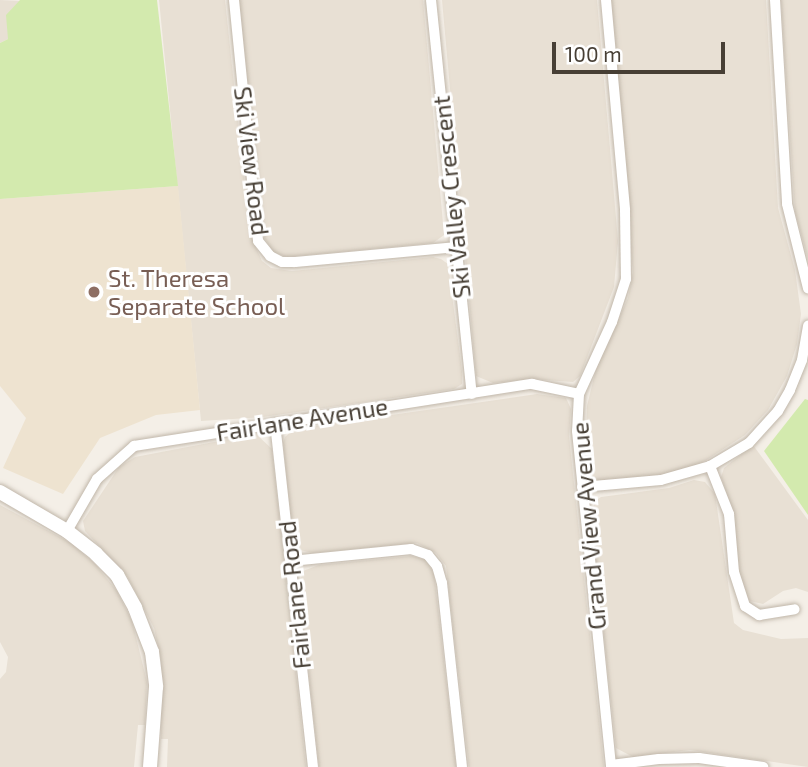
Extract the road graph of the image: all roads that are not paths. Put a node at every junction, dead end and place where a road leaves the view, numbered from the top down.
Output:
1 (234, 0) edge
2 (431, 0) edge
3 (606, 0) edge
4 (775, 0) edge
5 (457, 247) junction
6 (808, 288) edge
7 (808, 326) edge
8 (472, 394) junction
9 (579, 394) junction
10 (275, 423) junction
11 (710, 466) junction
12 (582, 487) junction
13 (0, 492) edge
14 (67, 531) junction
15 (291, 561) junction
16 (795, 609) dead end
17 (611, 766) edge
18 (150, 767) edge
19 (313, 767) edge
20 (463, 767) edge
21 (763, 767) edge

1 - 5 street, Ski View Road
2 - 5 street, Ski Valley Crescent
3 - 9 street, Grand View Avenue
4 - 6 street
5 - 8 street, Ski Valley Crescent
7 - 11 street
8 - 9 street, Fairlane Avenue
8 - 10 street, Fairlane Avenue
9 - 12 street, Grand View Avenue
10 - 14 street, Fairlane Avenue
10 - 15 street, Fairlane Road
11 - 12 street
11 - 16 street
12 - 17 street, Grand View Avenue
13 - 14 street
14 - 18 street
15 - 19 street, Fairlane Road
15 - 20 street
17 - 21 street

